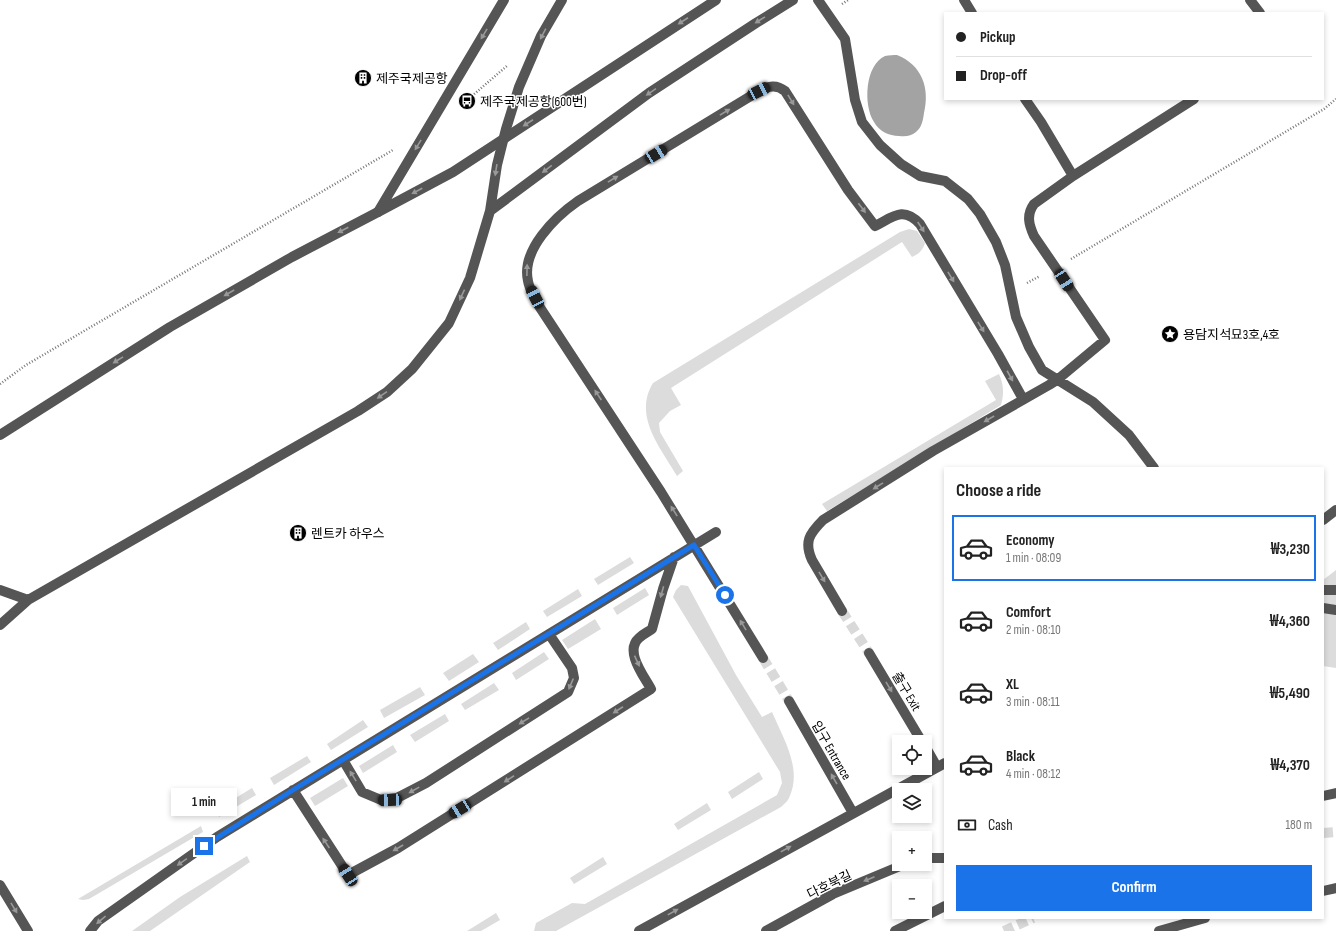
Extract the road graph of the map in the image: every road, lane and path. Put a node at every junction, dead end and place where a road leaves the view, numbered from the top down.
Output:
1 (504, 0) edge
2 (562, 0) edge
3 (716, 0) edge
4 (793, 0) edge
5 (818, 0) edge
6 (964, 0) edge
7 (1250, 0) edge
8 (971, 12) edge
9 (1259, 12) edge
10 (512, 61) dead end
11 (1336, 99) edge
12 (1026, 100) edge
13 (1192, 100) edge
14 (461, 106) dead end
15 (397, 147) dead end
16 (1073, 176) junction
17 (490, 211) junction
18 (378, 212) junction
19 (1056, 268) junction
20 (1010, 292) junction
21 (1057, 380) junction
22 (0, 384) edge
23 (1023, 399) junction
24 (0, 435) edge
25 (1153, 467) edge
26 (1336, 510) edge
27 (1324, 519) edge
28 (716, 532) dead end
29 (694, 545) junction
30 (674, 557) junction
31 (0, 590) edge
32 (1324, 590) edge
33 (1336, 590) edge
34 (28, 600) junction
35 (1324, 608) edge
36 (842, 610) tunnel mouth
37 (1336, 610) edge
38 (0, 625) edge
39 (549, 634) junction
40 (868, 653) tunnel mouth
41 (763, 658) tunnel mouth
42 (789, 701) tunnel mouth
43 (918, 735) edge
44 (932, 754) edge
45 (343, 760) junction
46 (941, 765) edge
47 (293, 790) junction
48 (1336, 793) edge
49 (1324, 796) edge
50 (853, 813) junction
51 (932, 858) edge
52 (944, 858) edge
53 (892, 869) edge
54 (0, 885) edge
55 (1336, 888) edge
56 (1324, 891) edge
57 (944, 906) edge
58 (1201, 919) edge
59 (28, 931) edge
60 (90, 931) edge
61 (638, 931) edge
62 (766, 931) edge
63 (895, 931) edge
64 (1158, 931) edge

1 -> 18 street, bridge
2 -> 17 street
3 -> 18 street, bridge
4 -> 17 street
5 - 20 street
6 - 8 street
7 - 9 street
10 - 14 path
11 - 19 path
12 - 16 street
13 - 16 street
15 - 22 path
16 - 19 street
17 -> 34 street
18 -> 24 street
19 - 20 path
19 - 21 street
20 - 21 street
21 - 23 street
21 - 25 street
29 -> 23 street
23 -> 36 street
26 - 27 street
28 - 29 street
29 - 30 street
41 -> 29 street
30 - 39 street
30 -> 47 street
31 - 34 street
32 - 33 street
34 - 38 street
35 - 37 street
39 - 45 street
39 -> 45 street
40 -> 43 street, 출구 Exit
50 -> 42 street, 입구 Entrance
44 - 46 street
45 - 47 street
46 - 50 street
47 -> 60 street
48 - 49 street
61 -> 50 street
51 - 52 street
53 -> 62 street, 다호북길
54 -> 59 street
55 - 56 street
57 - 63 street
58 - 64 street

